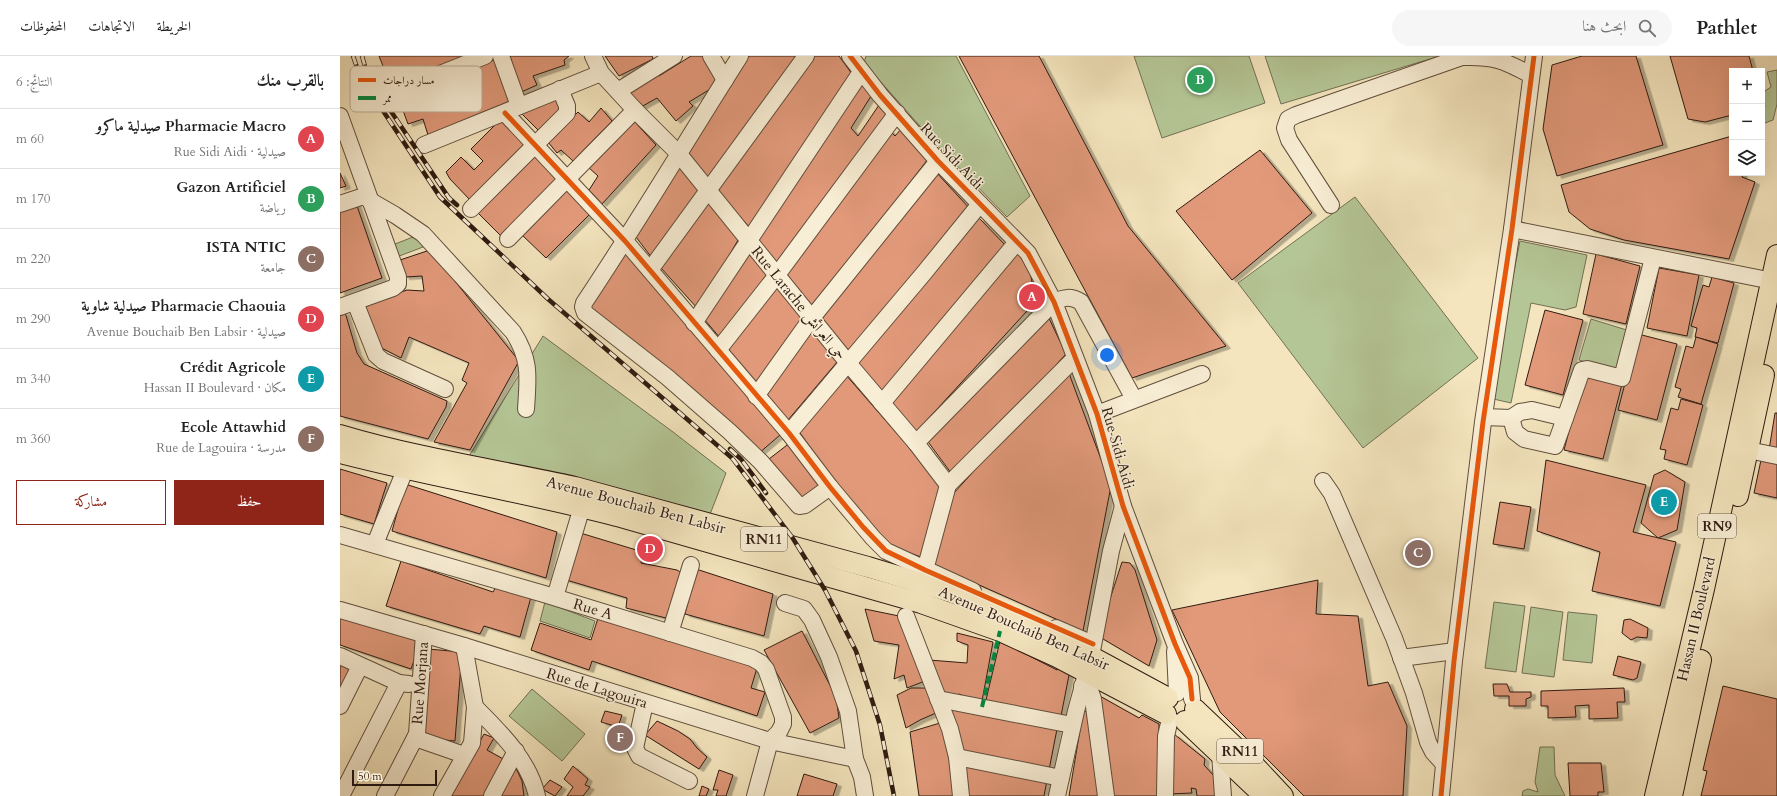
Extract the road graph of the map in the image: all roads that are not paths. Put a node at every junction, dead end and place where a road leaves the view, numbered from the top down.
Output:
1 (485, 56) edge
2 (501, 56) edge
3 (593, 56) edge
4 (711, 56) edge
5 (740, 56) edge
6 (806, 56) edge
7 (1534, 56) edge
8 (664, 59) edge
9 (855, 61) edge
10 (460, 66) edge
11 (601, 72) junction
12 (1532, 75) junction
13 (725, 80) junction
14 (560, 89) junction
15 (618, 91) junction
16 (512, 110) junction
17 (635, 110) junction
18 (897, 113) junction
19 (340, 116) edge
20 (536, 144) junction
21 (424, 145) dead end
22 (345, 148) edge
23 (678, 153) junction
24 (938, 161) junction
25 (568, 178) junction
26 (709, 191) junction
27 (368, 197) junction
28 (340, 204) edge
29 (980, 204) junction
30 (1331, 205) dead end
31 (471, 209) dead end
32 (1512, 229) junction
33 (508, 239) dead end
34 (748, 240) junction
35 (625, 241) junction
36 (1017, 242) junction
37 (1777, 255) edge
38 (1653, 258) junction
39 (650, 270) junction
40 (776, 275) junction
41 (1774, 281) edge
42 (1054, 302) junction
43 (348, 305) edge
44 (1777, 316) edge
45 (812, 319) junction
46 (694, 323) junction
47 (718, 350) junction
48 (1075, 358) junction
49 (848, 363) junction
50 (1202, 374) dead end
51 (445, 389) dead end
52 (756, 396) junction
53 (1134, 399) junction
54 (882, 403) junction
55 (526, 409) dead end
56 (1097, 414) junction
57 (1484, 417) junction
58 (1511, 418) junction
59 (1565, 418) junction
60 (789, 432) junction
61 (340, 435) edge
62 (916, 442) junction
63 (1748, 450) junction
64 (340, 453) edge
65 (1777, 456) edge
66 (405, 470) junction
67 (1323, 481) dead end
68 (948, 485) junction
69 (830, 487) junction
70 (1123, 506) junction
71 (582, 507) junction
72 (340, 535) edge
73 (1721, 538) junction
74 (376, 544) junction
75 (691, 565) dead end
76 (925, 570) junction
77 (555, 597) junction
78 (785, 603) dead end
79 (340, 610) edge
80 (906, 616) dead end
81 (670, 633) junction
82 (424, 634) junction
83 (464, 646) junction
84 (1455, 651) junction
85 (340, 656) edge
86 (1401, 658) junction
87 (1088, 665) junction
88 (360, 666) junction
89 (399, 683) junction
90 (420, 685) junction
91 (938, 699) junction
92 (645, 703) junction
93 (340, 706) edge
94 (475, 707) junction
95 (1179, 708) junction
96 (1072, 725) junction
97 (415, 738) junction
98 (770, 741) junction
99 (516, 751) junction
100 (1220, 754) junction
101 (464, 755) junction
102 (957, 757) junction
103 (855, 759) junction
104 (1444, 764) junction
105 (1061, 778) junction
106 (689, 781) dead end
107 (341, 796) edge
108 (385, 796) edge
109 (442, 796) edge
110 (492, 796) edge
111 (537, 796) edge
112 (755, 796) edge
113 (865, 796) edge
114 (961, 796) edge
115 (1057, 796) edge
116 (1106, 796) edge
117 (1165, 796) edge
118 (1223, 796) edge
119 (1264, 796) edge
120 (1283, 796) edge
121 (1441, 796) edge
122 (1655, 796) edge
123 (1672, 796) edge

1 - 10 street
2 - 16 street
3 - 11 street, Rue Larache حي العرائش
4 - 13 street
5 - 13 street
6 - 26 street
7 - 12 street
8 - 15 street
9 - 18 street, Rue Sidi Aidi
9 - 34 street
11 - 14 street
11 - 15 street, Rue Larache حي العرائش
12 - 30 street
12 - 32 street
13 - 23 street
14 - 16 street
14 - 20 street
15 - 17 street, Rue Larache حي العرائش
16 - 20 street
16 - 21 street
17 - 23 street, Rue Larache حي العرائش
17 - 25 street
18 - 24 street, Rue Sidi Aidi
18 - 40 street
19 - 22 street
20 - 25 street
20 - 31 street
22 - 27 street
23 - 26 street, Rue Larache حي العرائش
23 - 35 street
24 - 29 street, Rue Sidi Aidi
24 - 45 street
25 - 33 street
25 - 35 street
26 - 34 street, Rue Larache حي العرائش
26 - 39 street
27 - 28 street
27 - 43 street
27 - 55 street
29 - 36 street, Rue Sidi Aidi
29 - 49 street
32 - 38 street
32 - 57 street
34 - 40 street, Rue Larache حي العرائش
34 - 46 street
35 - 39 street
35 - 69 street
36 - 42 street, Rue Sidi Aidi
36 - 54 street
37 - 41 main road, Hassan II Boulevard / RN9
38 - 41 street
38 - 59 street
39 - 46 street
40 - 45 street, Rue Larache حي العرائش
40 - 47 street
41 - 73 main road, Hassan II Boulevard / RN9
42 - 48 street, Rue Sidi Aidi
42 - 53 street
42 - 62 street
43 - 51 street
44 - 63 main road, Hassan II Boulevard / RN9
45 - 49 street, Rue Larache حي العرائش
45 - 52 street
46 - 47 street
47 - 52 street
48 - 56 street, Rue Sidi Aidi
48 - 68 street
49 - 54 street, Rue Larache حي العرائش
49 - 60 street
50 - 53 street
52 - 60 street
53 - 56 street
54 - 62 street, Rue Larache حي العرائش
56 - 70 street, Rue Sidi Aidi
57 - 58 street
57 - 84 street
58 - 59 street
58 - 59 street
60 - 69 street
61 - 87 main road, Avenue Bouchaib Ben Labsir / RN11
62 - 68 street, Rue Larache حي العرائش
63 - 65 street
63 - 73 main road, Hassan II Boulevard / RN9
64 - 66 main road, Avenue Bouchaib Ben Labsir / RN11
66 - 71 main road, Avenue Bouchaib Ben Labsir / RN11
66 - 74 street
67 - 86 street
68 - 76 street
69 - 76 street
70 - 87 street
70 - 95 street, Rue Sidi Aidi
71 - 77 street
71 - 87 main road, Avenue Bouchaib Ben Labsir / RN11
72 - 74 street, Rue A
73 - 122 main road, Hassan II Boulevard / RN9
73 - 123 main road, Hassan II Boulevard / RN9
74 - 77 street, Rue A
75 - 81 street
76 - 87 street
77 - 81 street, Rue A
78 - 103 street
79 - 82 street, Rue de Lagouira
80 - 91 street
81 - 98 street, Rue A
82 - 83 street, Rue de Lagouira
82 - 90 street, Rue Morjana
83 - 92 street, Rue de Lagouira
83 - 94 street
84 - 86 street
84 - 104 street
85 - 88 street
86 - 104 street
87 - 95 main road, Avenue Bouchaib Ben Labsir / RN11
87 - 96 street
87 - 116 street
88 - 89 street
88 - 93 street
89 - 90 street
89 - 107 street
90 - 97 street, Rue Morjana
91 - 96 street
91 - 102 street
92 - 98 street, Rue de Lagouira
92 - 106 street
94 - 99 street
94 - 101 street
95 - 100 main road, Avenue Bouchaib Ben Labsir / RN11
95 - 117 street, Rue Sidi Aidi
95 - 120 main road, Avenue Bouchaib Ben Labsir / RN11
96 - 105 street
97 - 101 street
97 - 108 street, Rue Morjana
98 - 103 street, Rue de Lagouira
98 - 112 street
99 - 110 street
99 - 111 street
100 - 118 street
100 - 119 main road, Avenue Bouchaib Ben Labsir / RN11
101 - 109 street
102 - 105 street
102 - 114 street
103 - 113 street
104 - 121 street
105 - 115 street

